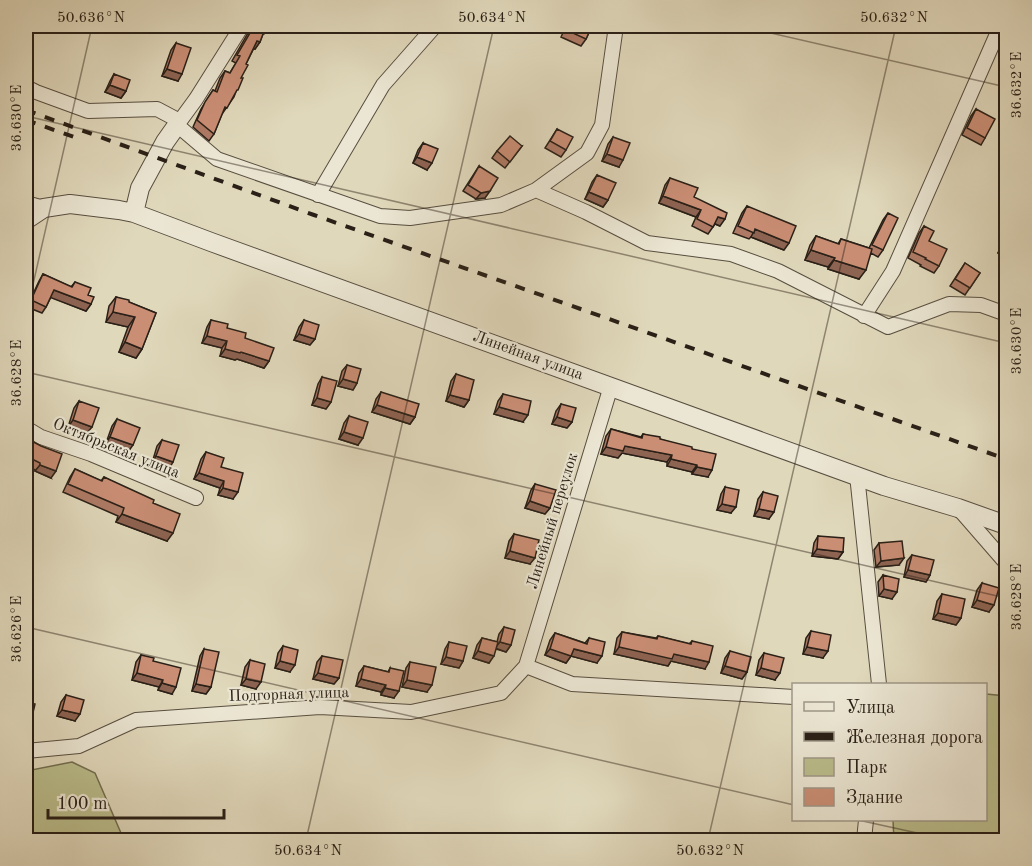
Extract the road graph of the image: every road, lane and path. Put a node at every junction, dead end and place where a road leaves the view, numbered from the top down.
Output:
1 (242, 26) edge
2 (435, 26) edge
3 (616, 26) edge
4 (993, 26) edge
5 (26, 87) edge
6 (177, 125) junction
7 (536, 190) junction
8 (318, 195) junction
9 (26, 204) edge
10 (44, 208) junction
11 (134, 213) junction
12 (26, 220) edge
13 (1006, 314) edge
14 (864, 316) junction
15 (611, 386) junction
16 (26, 428) edge
17 (857, 475) junction
18 (196, 498) dead end
19 (958, 508) junction
20 (1006, 525) edge
21 (1006, 563) edge
22 (526, 666) junction
23 (879, 683) edge
24 (792, 697) edge
25 (26, 751) edge
26 (866, 821) edge
27 (864, 840) edge

1 - 6 street
2 - 8 street
3 - 7 street
4 - 14 street
5 - 6 street
6 - 8 street
6 - 11 street
7 - 8 street
7 - 14 street
9 - 10 street, Линейная улица
10 - 11 street, Линейная улица
10 - 12 street
11 - 15 street, Линейная улица
13 - 14 street
15 - 17 street, Линейная улица
15 - 22 street, Линейный переулок
16 - 18 street, Октябрьская улица
17 - 19 street, Линейная улица
17 - 23 street
19 - 20 street, Линейная улица
19 - 21 street
22 - 24 street
22 - 25 street, Подгорная улица
26 - 27 street

